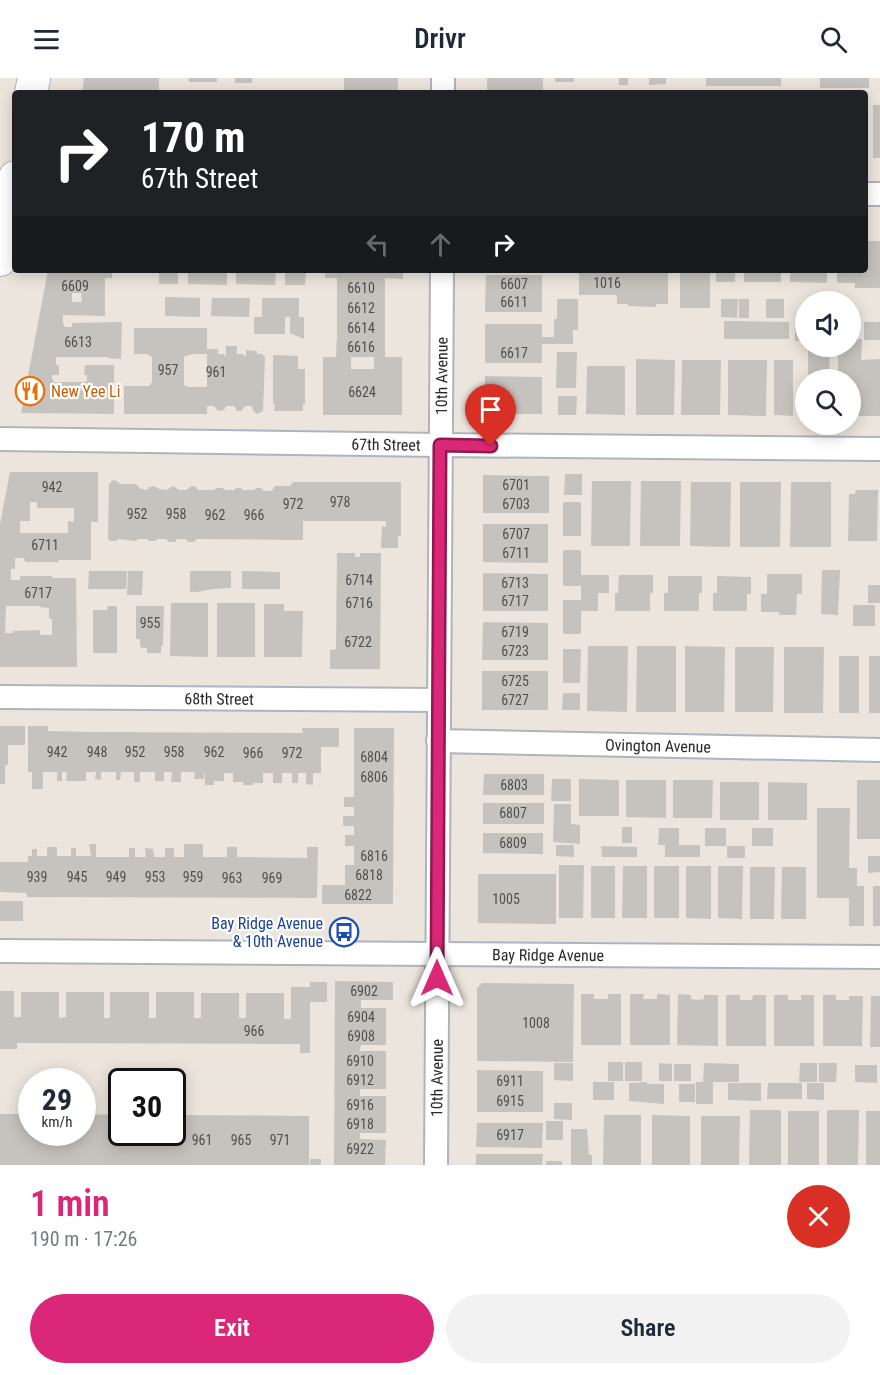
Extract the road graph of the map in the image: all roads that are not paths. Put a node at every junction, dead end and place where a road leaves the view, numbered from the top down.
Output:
1 (11, 187) edge
2 (0, 260) edge
3 (442, 273) edge
4 (0, 439) edge
5 (440, 445) junction
6 (880, 448) edge
7 (0, 697) edge
8 (439, 700) junction
9 (438, 741) junction
10 (880, 750) edge
11 (0, 951) edge
12 (437, 954) junction
13 (880, 957) edge
14 (436, 1165) edge

1 - 2 main road
3 - 5 street, 10th Avenue
4 - 5 street, 67th Street
5 - 6 street, 67th Street
5 - 8 street, 10th Avenue
7 - 8 street, 68th Street
8 - 9 street, 10th Avenue
9 - 10 street, Ovington Avenue
9 - 12 street, 10th Avenue
11 - 12 street, Bay Ridge Avenue
12 - 13 street, Bay Ridge Avenue
12 - 14 street, 10th Avenue

